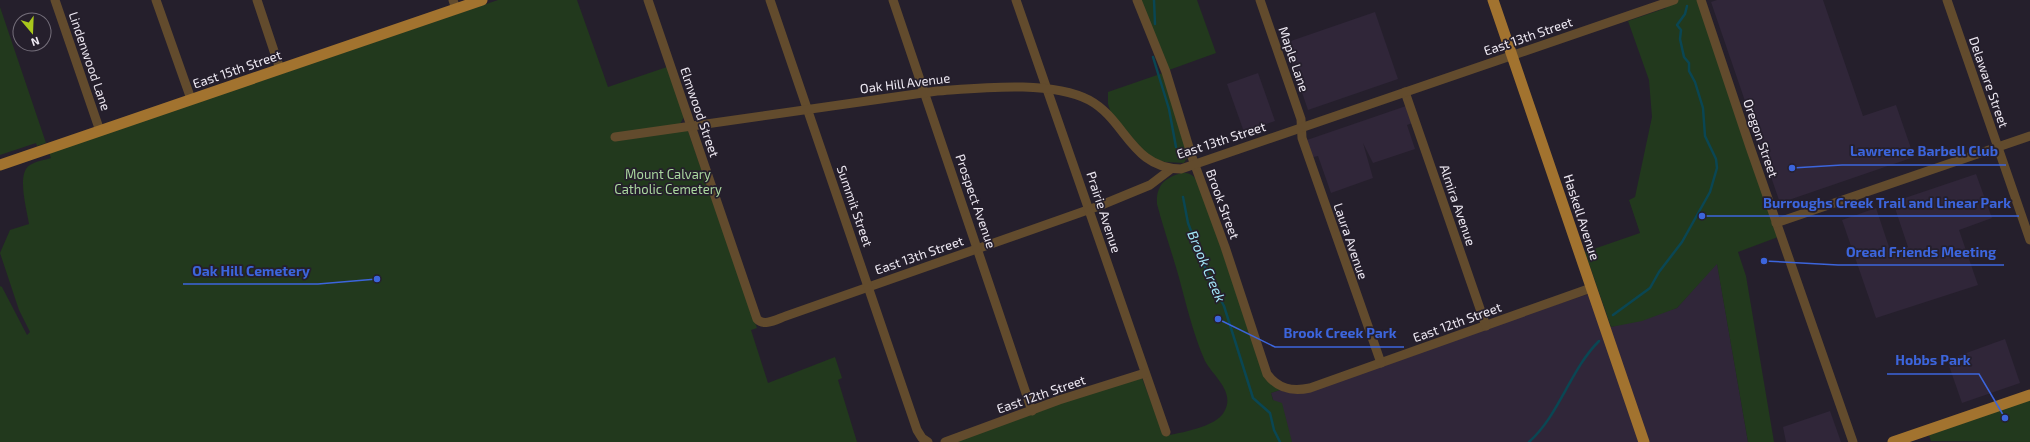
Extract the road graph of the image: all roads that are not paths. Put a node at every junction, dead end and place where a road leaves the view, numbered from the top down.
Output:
1 (55, 0) edge
2 (156, 0) edge
3 (257, 0) edge
4 (482, 0) edge
5 (648, 0) edge
6 (770, 0) edge
7 (893, 0) edge
8 (1016, 0) edge
9 (1137, 0) edge
10 (1260, 0) edge
11 (1493, 0) edge
12 (1674, 0) edge
13 (1701, 0) edge
14 (1947, 0) edge
15 (454, 4) edge
16 (1512, 56) junction
17 (280, 69) junction
18 (1047, 89) junction
19 (1405, 92) junction
20 (924, 93) junction
21 (191, 100) junction
22 (808, 109) junction
23 (691, 127) junction
24 (1301, 127) junction
25 (100, 130) junction
26 (2030, 136) edge
27 (615, 137) dead end
28 (1998, 147) junction
29 (1194, 164) junction
30 (0, 165) edge
31 (1171, 168) junction
32 (1089, 209) junction
33 (1776, 223) junction
34 (2030, 240) edge
35 (979, 248) junction
36 (868, 287) junction
37 (1591, 288) junction
38 (760, 322) joint
39 (1486, 326) junction
40 (1381, 363) junction
41 (1145, 373) junction
42 (1284, 388) joint
43 (2030, 395) edge
44 (1032, 411) junction
45 (1166, 432) dead end
46 (927, 442) edge
47 (946, 442) edge
48 (1644, 442) edge
49 (1853, 442) edge
50 (1894, 442) edge

1 - 25 street, Lindenwood Lane
2 - 21 street
3 - 17 street
4 - 15 main road, East 15th Street
5 - 23 street, Elmwood Street
6 - 22 street, Summit Street
7 - 20 street, Prospect Avenue
8 - 18 street, Prairie Avenue
9 - 29 street, Brook Street
10 - 24 street, Maple Lane
11 - 16 main road, Haskell Avenue
12 - 16 street, East 13th Street
13 - 33 street, Oregon Street
14 - 28 street, Delaware Street
15 - 17 main road, East 15th Street
16 - 19 street, East 13th Street
16 - 37 main road, Haskell Avenue
17 - 21 main road, East 15th Street
18 - 20 street, Oak Hill Avenue
18 - 31 street, Oak Hill Avenue
18 - 32 street, Prairie Avenue
19 - 24 street, East 13th Street
19 - 39 street, Almira Avenue
20 - 22 street, Oak Hill Avenue
20 - 35 street, Prospect Avenue
21 - 25 main road, East 15th Street
22 - 23 street, Oak Hill Avenue
22 - 36 street, Summit Street
23 - 27 street, Oak Hill Avenue
23 - 38 street, Elmwood Street
24 - 29 street, East 13th Street
24 - 40 street, Laura Avenue
25 - 30 main road, East 15th Street
26 - 28 street
28 - 33 street
28 - 34 street, Delaware Street
29 - 31 street, East 13th Street
29 - 42 street, Brook Street
31 - 32 street, East 13th Street
32 - 35 street, East 13th Street
32 - 41 street, Prairie Avenue
33 - 49 street, Oregon Street
35 - 36 street, East 13th Street
35 - 44 street, Prospect Avenue
36 - 38 street, East 13th Street
36 - 46 street, Summit Street
37 - 39 street, East 12th Street
37 - 48 main road, Haskell Avenue
39 - 40 street, East 12th Street
40 - 42 street, East 12th Street
41 - 44 street, East 12th Street
41 - 45 street, Prairie Avenue
43 - 50 main road
44 - 47 street, East 12th Street

